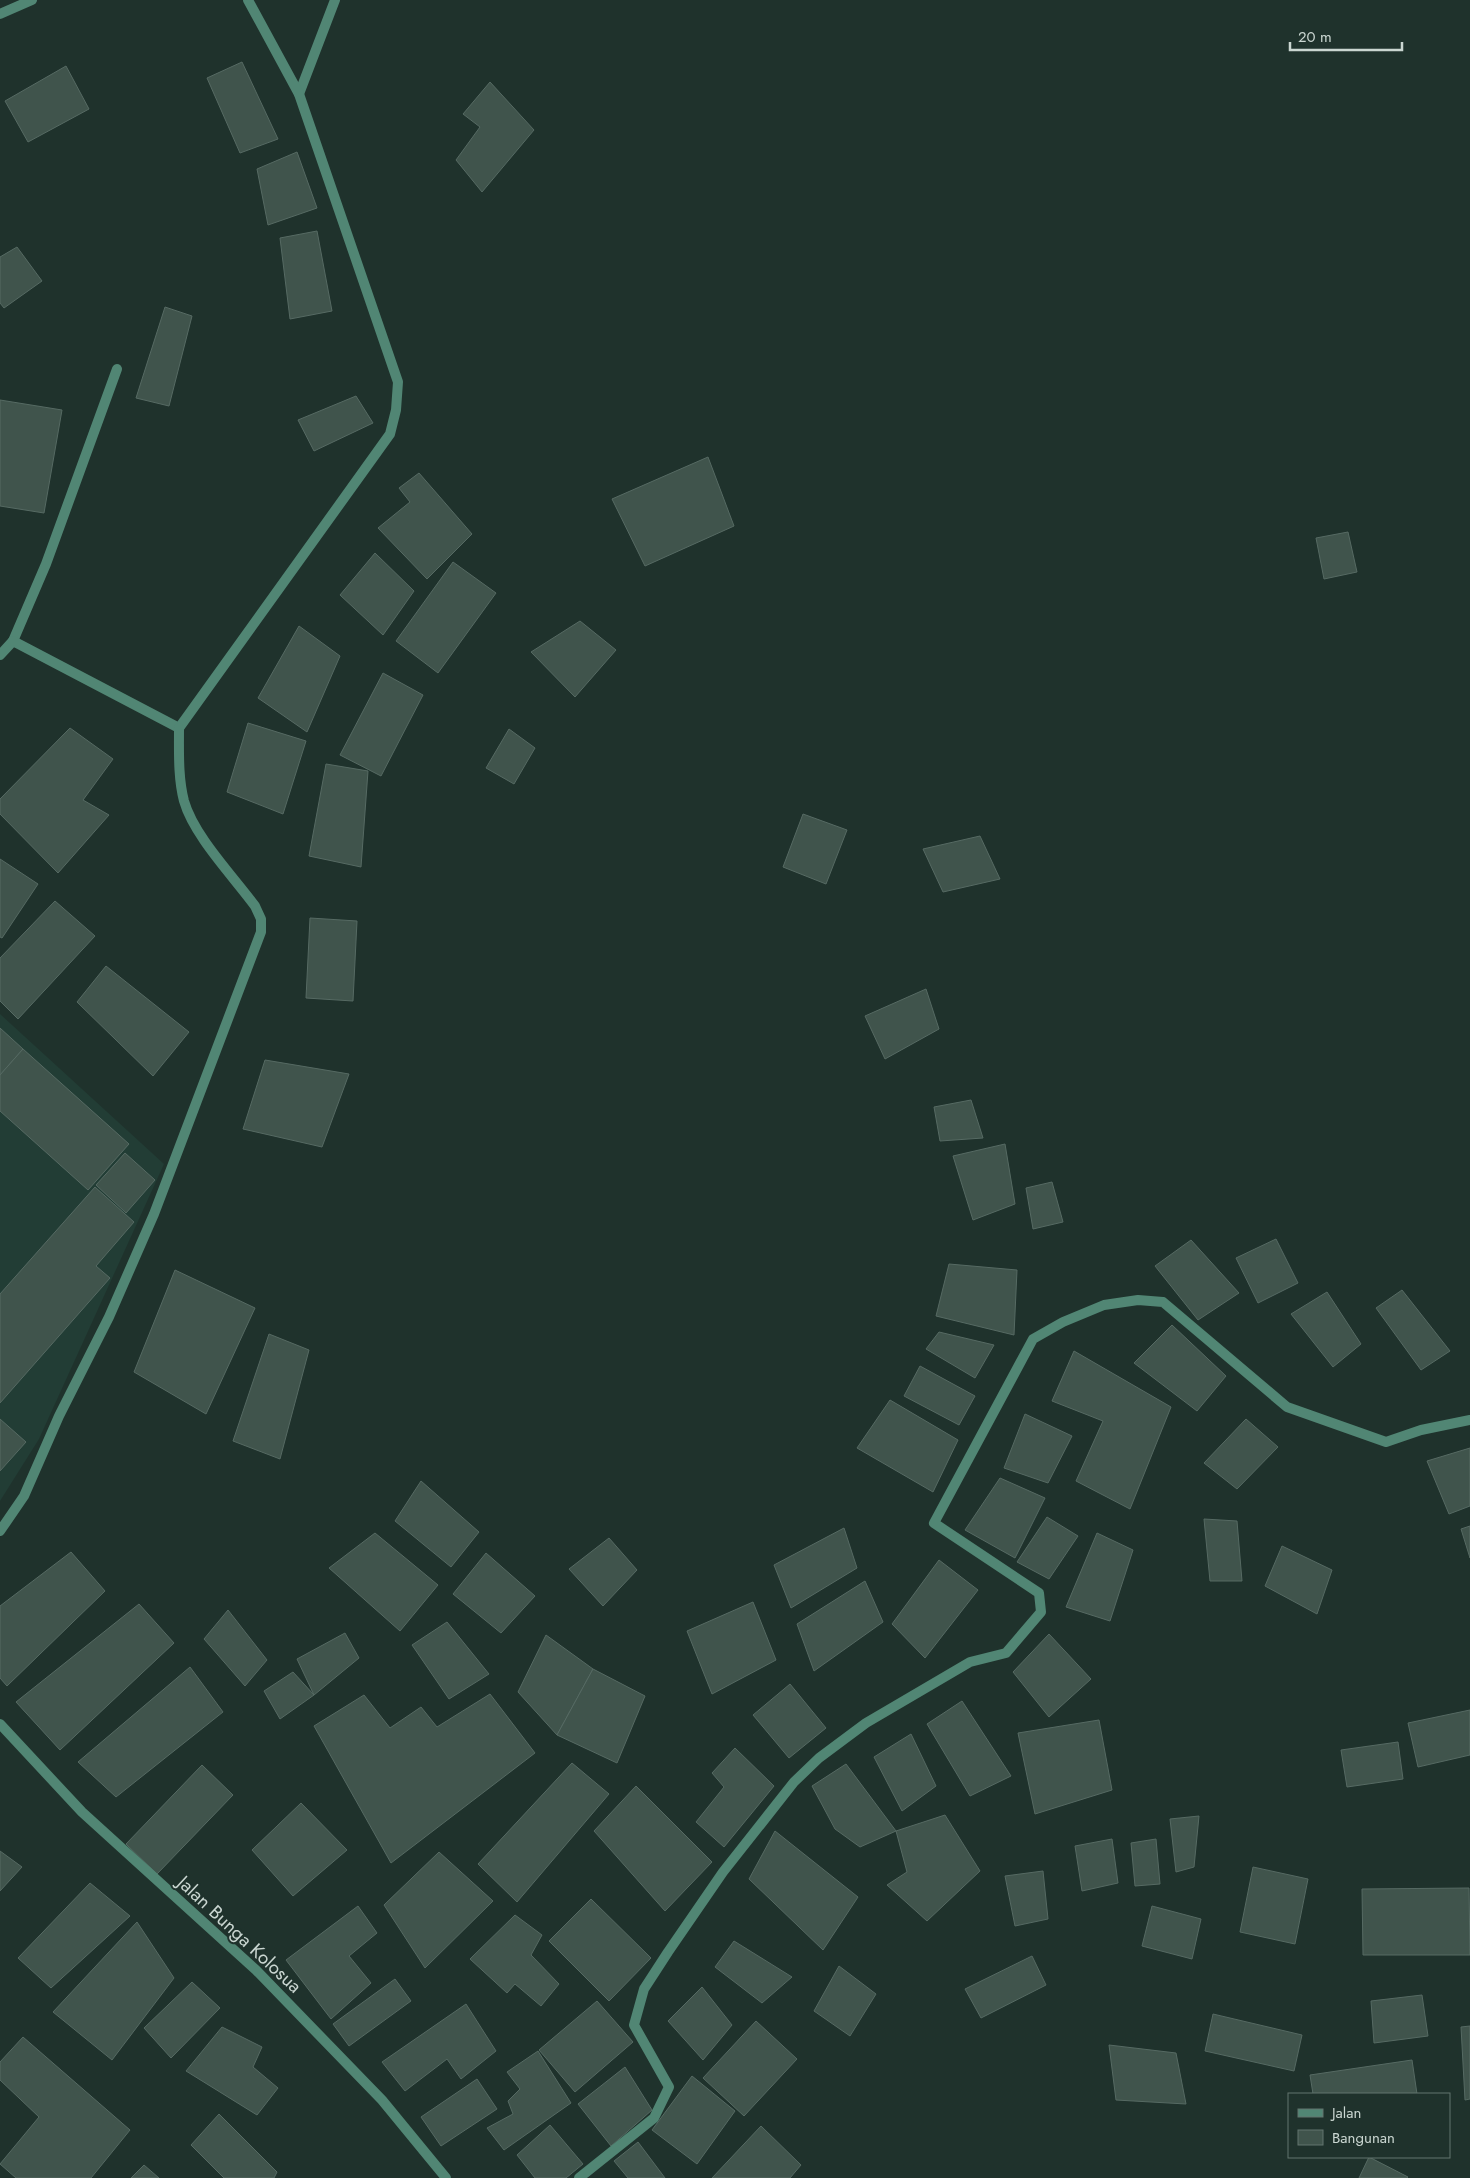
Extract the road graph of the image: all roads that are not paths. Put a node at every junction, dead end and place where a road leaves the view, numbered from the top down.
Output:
1 (32, 0) edge
2 (248, 0) edge
3 (335, 0) edge
4 (0, 14) edge
5 (299, 94) junction
6 (117, 370) dead end
7 (13, 641) junction
8 (0, 655) edge
9 (179, 728) junction
10 (1470, 1420) edge
11 (0, 1531) edge
12 (0, 1724) edge
13 (446, 2178) edge
14 (578, 2178) edge

1 - 4 street
2 - 5 street
3 - 5 street
5 - 9 street
6 - 7 street
7 - 8 street
7 - 9 street
9 - 11 street
10 - 14 street
12 - 13 street, Jalan Bunga Kolosua

